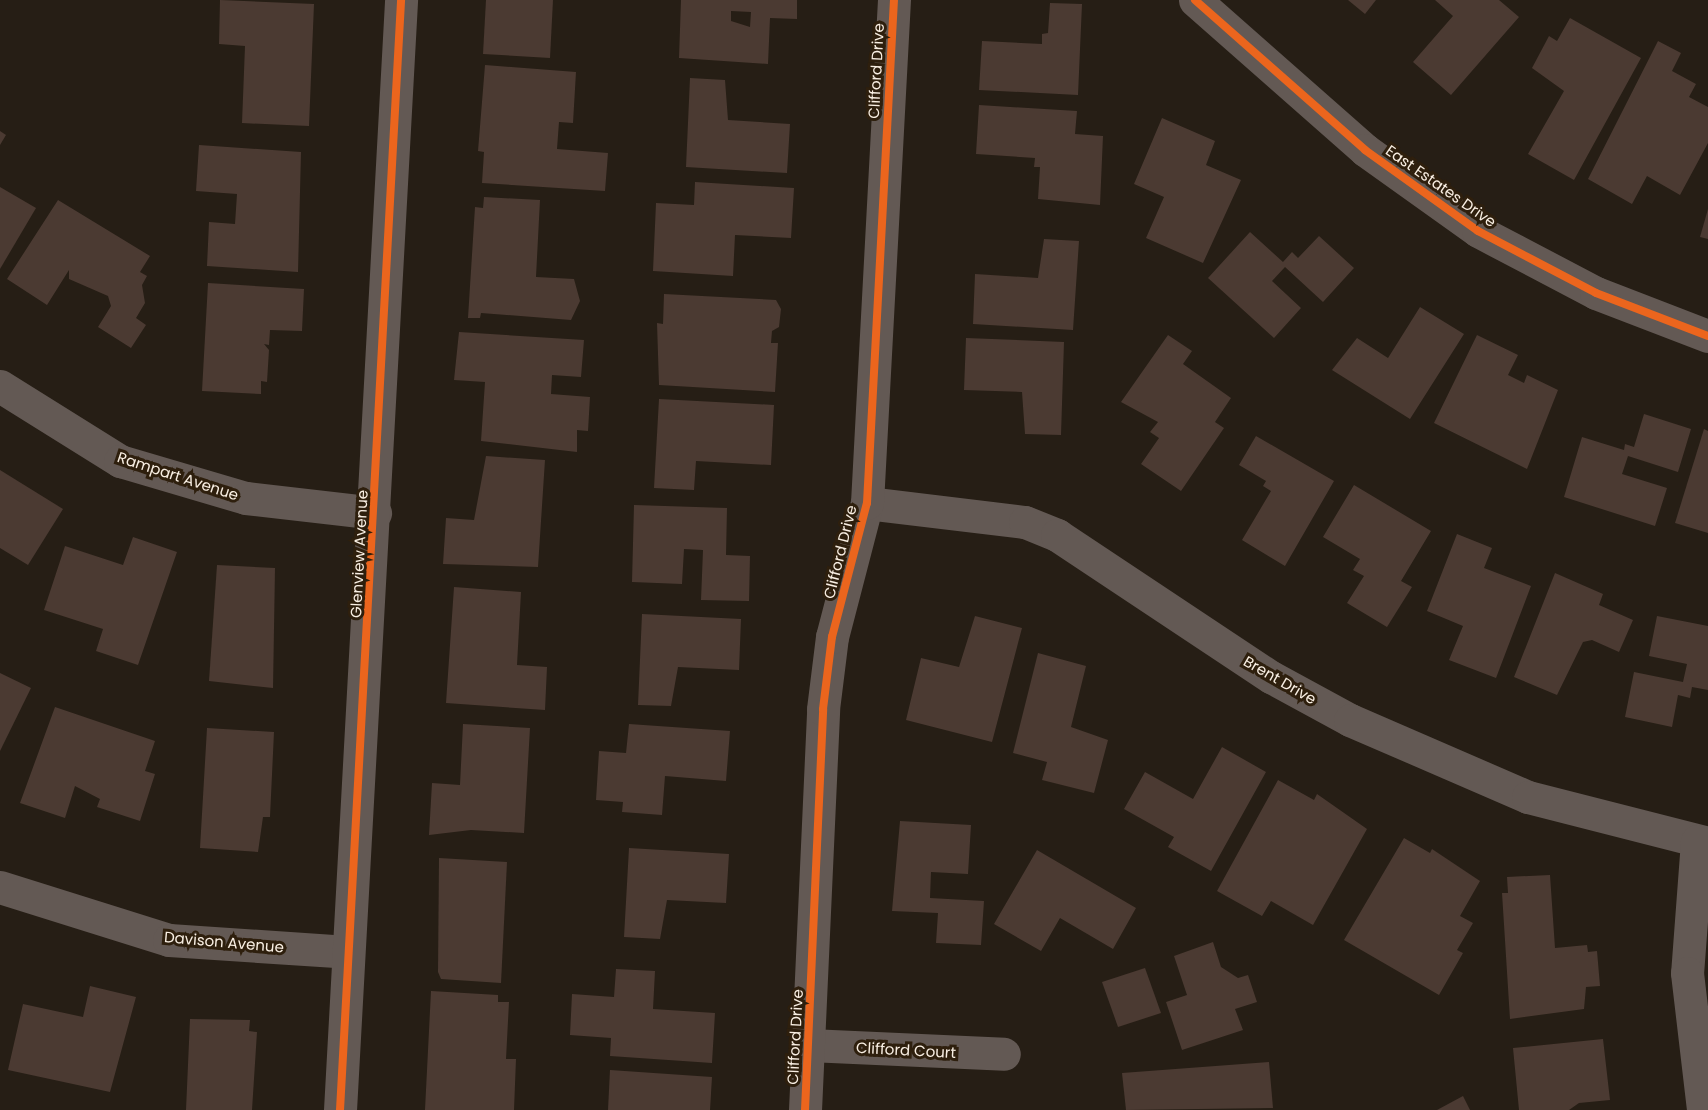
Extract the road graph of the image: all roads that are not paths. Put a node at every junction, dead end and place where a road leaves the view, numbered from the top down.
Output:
1 (401, 0) edge
2 (894, 0) edge
3 (1195, 0) edge
4 (1708, 336) edge
5 (0, 386) edge
6 (867, 503) junction
7 (375, 513) junction
8 (1702, 842) edge
9 (0, 886) edge
10 (348, 952) junction
11 (809, 1045) junction
12 (1004, 1054) dead end
13 (340, 1110) edge
14 (805, 1110) edge
15 (1703, 1110) edge

1 - 7 street, Glenview Avenue
2 - 6 street, Clifford Drive
3 - 4 street, East Estates Drive
5 - 7 street, Rampart Avenue
6 - 8 street, Brent Drive
6 - 11 street, Clifford Drive
7 - 10 street, Glenview Avenue
8 - 15 street
9 - 10 street, Davison Avenue
10 - 13 street, Glenview Avenue
11 - 12 street, Clifford Court
11 - 14 street, Clifford Drive

